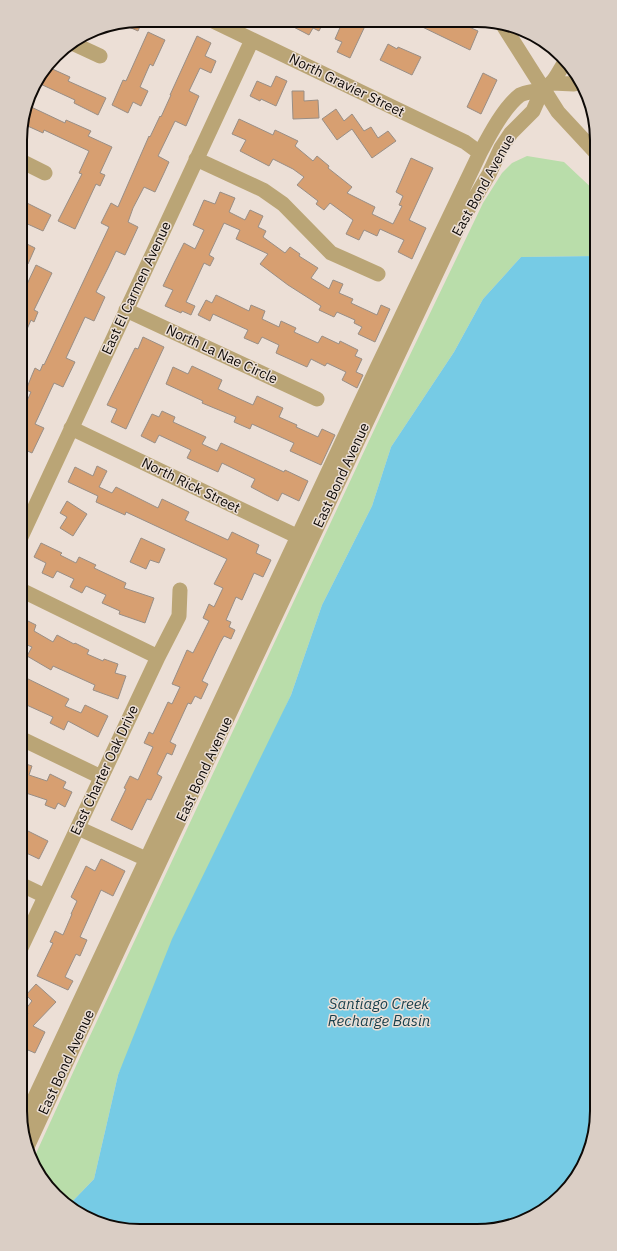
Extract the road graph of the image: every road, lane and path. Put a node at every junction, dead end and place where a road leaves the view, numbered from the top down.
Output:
1 (226, 27) edge
2 (508, 31) edge
3 (252, 40) junction
4 (78, 46) edge
5 (100, 56) dead end
6 (562, 66) edge
7 (574, 84) edge
8 (547, 86) junction
9 (590, 146) edge
10 (480, 153) junction
11 (196, 159) junction
12 (27, 164) edge
13 (45, 173) dead end
14 (378, 274) dead end
15 (126, 310) junction
16 (317, 399) dead end
17 (72, 428) junction
18 (27, 524) edge
19 (304, 540) junction
20 (180, 590) dead end
21 (27, 593) edge
22 (158, 657) junction
23 (27, 741) edge
24 (102, 777) junction
25 (78, 828) junction
26 (153, 862) junction
27 (27, 887) edge
28 (45, 896) junction
29 (27, 935) edge
30 (27, 1115) edge
31 (31, 1139) edge

1 - 3 street, North Gravier Street
2 - 8 street
3 - 10 street, North Gravier Street
3 - 11 street, East El Carmen Avenue
4 - 5 street
6 - 8 street
7 - 8 street
8 - 9 street
8 - 10 street, East Bond Avenue
8 - 19 street, East Bond Avenue
10 - 19 street, East Bond Avenue
11 - 14 street
11 - 15 street, East El Carmen Avenue
12 - 13 street
15 - 16 street, North La Nae Circle
15 - 17 street, East El Carmen Avenue
17 - 18 street, East El Carmen Avenue
17 - 19 street, North Rick Street
19 - 26 street, East Bond Avenue
20 - 22 street, East Charter Oak Drive
21 - 22 street
22 - 24 street, East Charter Oak Drive
23 - 24 street
24 - 25 street, East Charter Oak Drive
25 - 26 street
25 - 28 street, East Charter Oak Drive
26 - 30 street, East Bond Avenue
26 - 31 street, East Bond Avenue
27 - 28 street
28 - 29 street, East Charter Oak Drive

